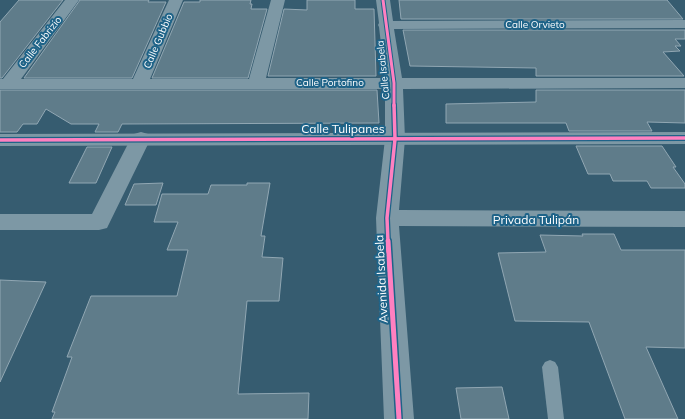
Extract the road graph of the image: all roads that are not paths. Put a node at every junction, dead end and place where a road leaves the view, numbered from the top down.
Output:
1 (72, 0) edge
2 (176, 0) edge
3 (278, 0) edge
4 (383, 0) edge
5 (685, 24) edge
6 (386, 25) junction
7 (257, 82) junction
8 (140, 83) junction
9 (394, 83) junction
10 (685, 83) edge
11 (4, 84) edge
12 (141, 138) junction
13 (395, 138) junction
14 (685, 138) edge
15 (0, 140) edge
16 (387, 218) junction
17 (685, 219) edge
18 (0, 222) edge
19 (550, 368) dead end
20 (399, 419) edge
21 (556, 419) edge

1 - 11 street, Calle Fabrizio
2 - 8 street, Calle Gubbio
3 - 7 street
4 - 6 street, Calle Isabela
5 - 6 street, Calle Orvieto
6 - 9 street, Calle Isabela
7 - 8 street, Calle Portofino
7 - 9 street, Calle Portofino
8 - 11 street, Calle Portofino
9 - 10 street, Calle Portofino
9 - 13 street, Calle Isabela
12 - 13 street, Calle Tulipanes
12 - 15 street, Calle Tulipanes
12 - 18 street
13 - 14 street, Calle Tulipanes
13 - 16 street, Avenida Isabela
16 - 17 street, Privada Tulipán
16 - 20 street, Avenida Isabela
19 - 21 lane

